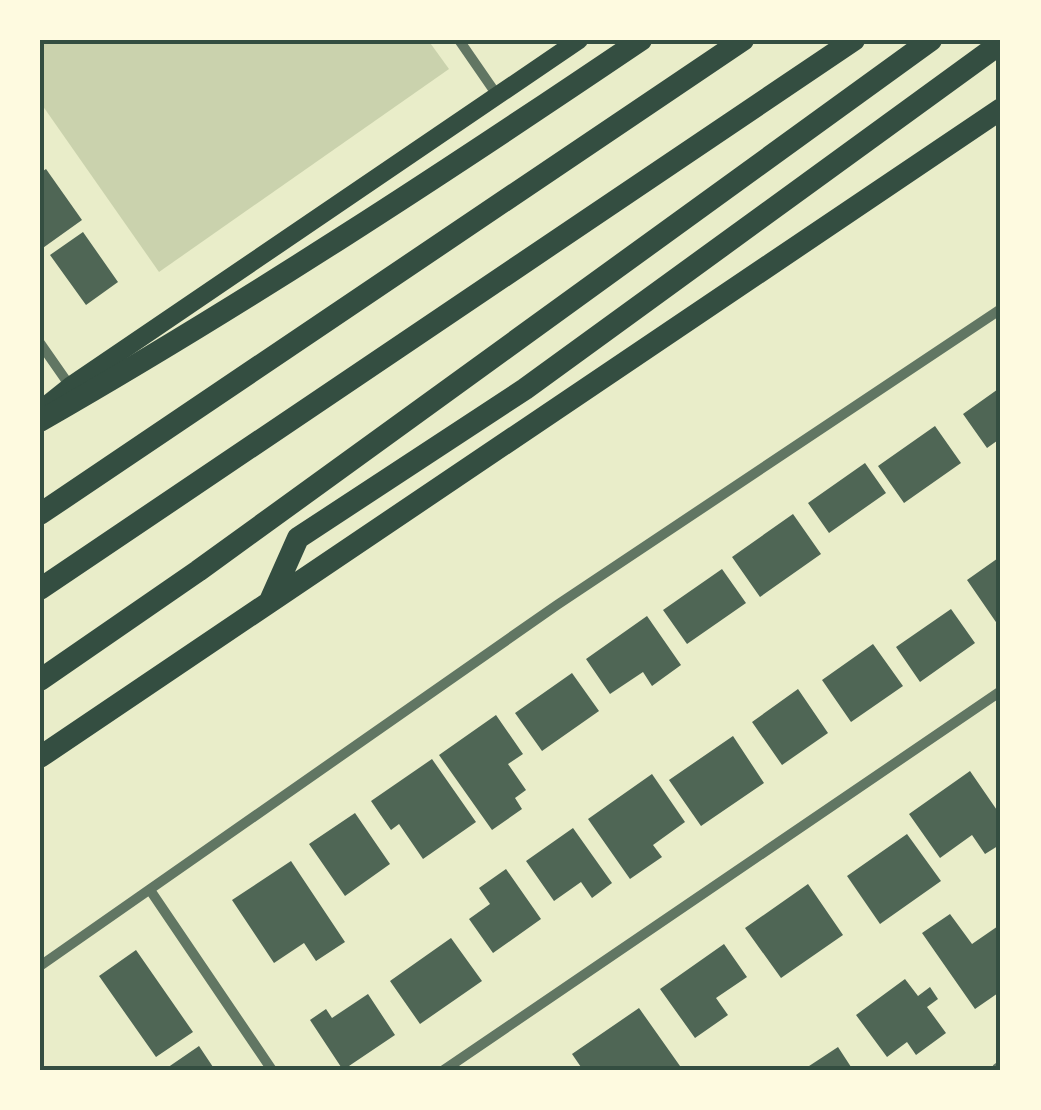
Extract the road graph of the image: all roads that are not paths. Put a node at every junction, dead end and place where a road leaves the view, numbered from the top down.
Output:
1 (459, 40) edge
2 (579, 40) edge
3 (641, 40) edge
4 (744, 40) edge
5 (854, 40) edge
6 (932, 40) edge
7 (1001, 43) edge
8 (497, 95) junction
9 (1001, 109) edge
10 (1001, 309) edge
11 (40, 343) edge
12 (70, 386) junction
13 (40, 410) edge
14 (40, 422) edge
15 (40, 514) edge
16 (40, 589) edge
17 (270, 601) junction
18 (40, 680) edge
19 (1001, 691) edge
20 (40, 757) edge
21 (150, 890) junction
22 (40, 966) edge
23 (272, 1070) edge
24 (444, 1070) edge

1 - 8 street
2 - 8 main road
3 - 14 highway
4 - 15 highway
5 - 16 highway
6 - 18 highway
7 - 17 highway
8 - 12 main road
9 - 17 highway
10 - 21 street
11 - 12 street
12 - 13 main road
17 - 20 highway
19 - 24 street
21 - 22 street
21 - 23 street

